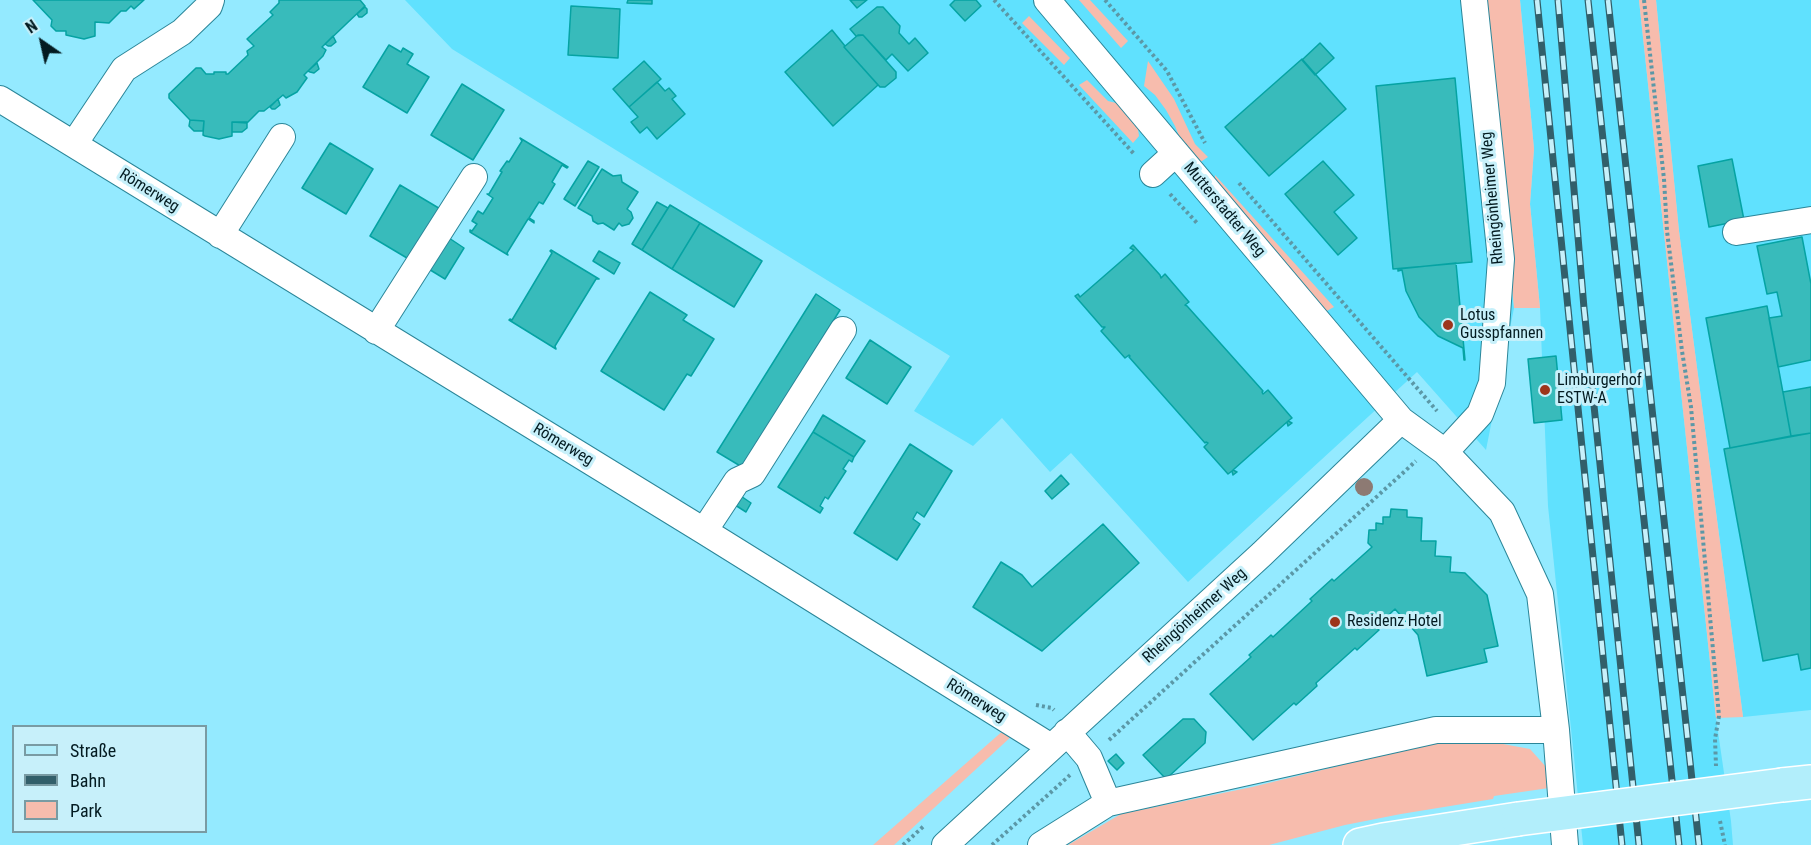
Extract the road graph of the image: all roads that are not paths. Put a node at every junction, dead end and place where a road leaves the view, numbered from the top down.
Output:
1 (211, 0) edge
2 (1047, 0) edge
3 (1474, 0) edge
4 (0, 99) edge
5 (282, 137) dead end
6 (74, 144) junction
7 (1176, 153) junction
8 (1153, 174) road end
9 (474, 177) dead end
10 (1811, 219) edge
11 (1736, 232) dead end
12 (220, 235) junction
13 (843, 330) dead end
14 (376, 331) junction
15 (1401, 420) junction
16 (1452, 444) junction
17 (704, 531) junction
18 (1556, 730) junction
19 (1059, 740) junction
20 (1796, 783) edge
21 (1108, 803) junction
22 (945, 845) edge
23 (1041, 845) edge
24 (1360, 845) edge
25 (1564, 845) edge

1 - 6 street
2 - 7 street, Mutterstadter Weg
3 - 16 street, Rheingönheimer Weg
4 - 6 street, Römerweg
5 - 12 street
6 - 12 street, Römerweg
7 - 8 street
7 - 15 street, Mutterstadter Weg
9 - 14 street
10 - 11 street
12 - 14 street, Römerweg
13 - 17 street
14 - 17 street, Römerweg
15 - 16 street
15 - 19 street, Rheingönheimer Weg
16 - 18 street
17 - 19 street, Römerweg
18 - 21 street
18 - 25 street
19 - 21 street, Römerweg
19 - 22 street, Rheingönheimer Weg
20 - 24 main road, bridge
21 - 23 street

